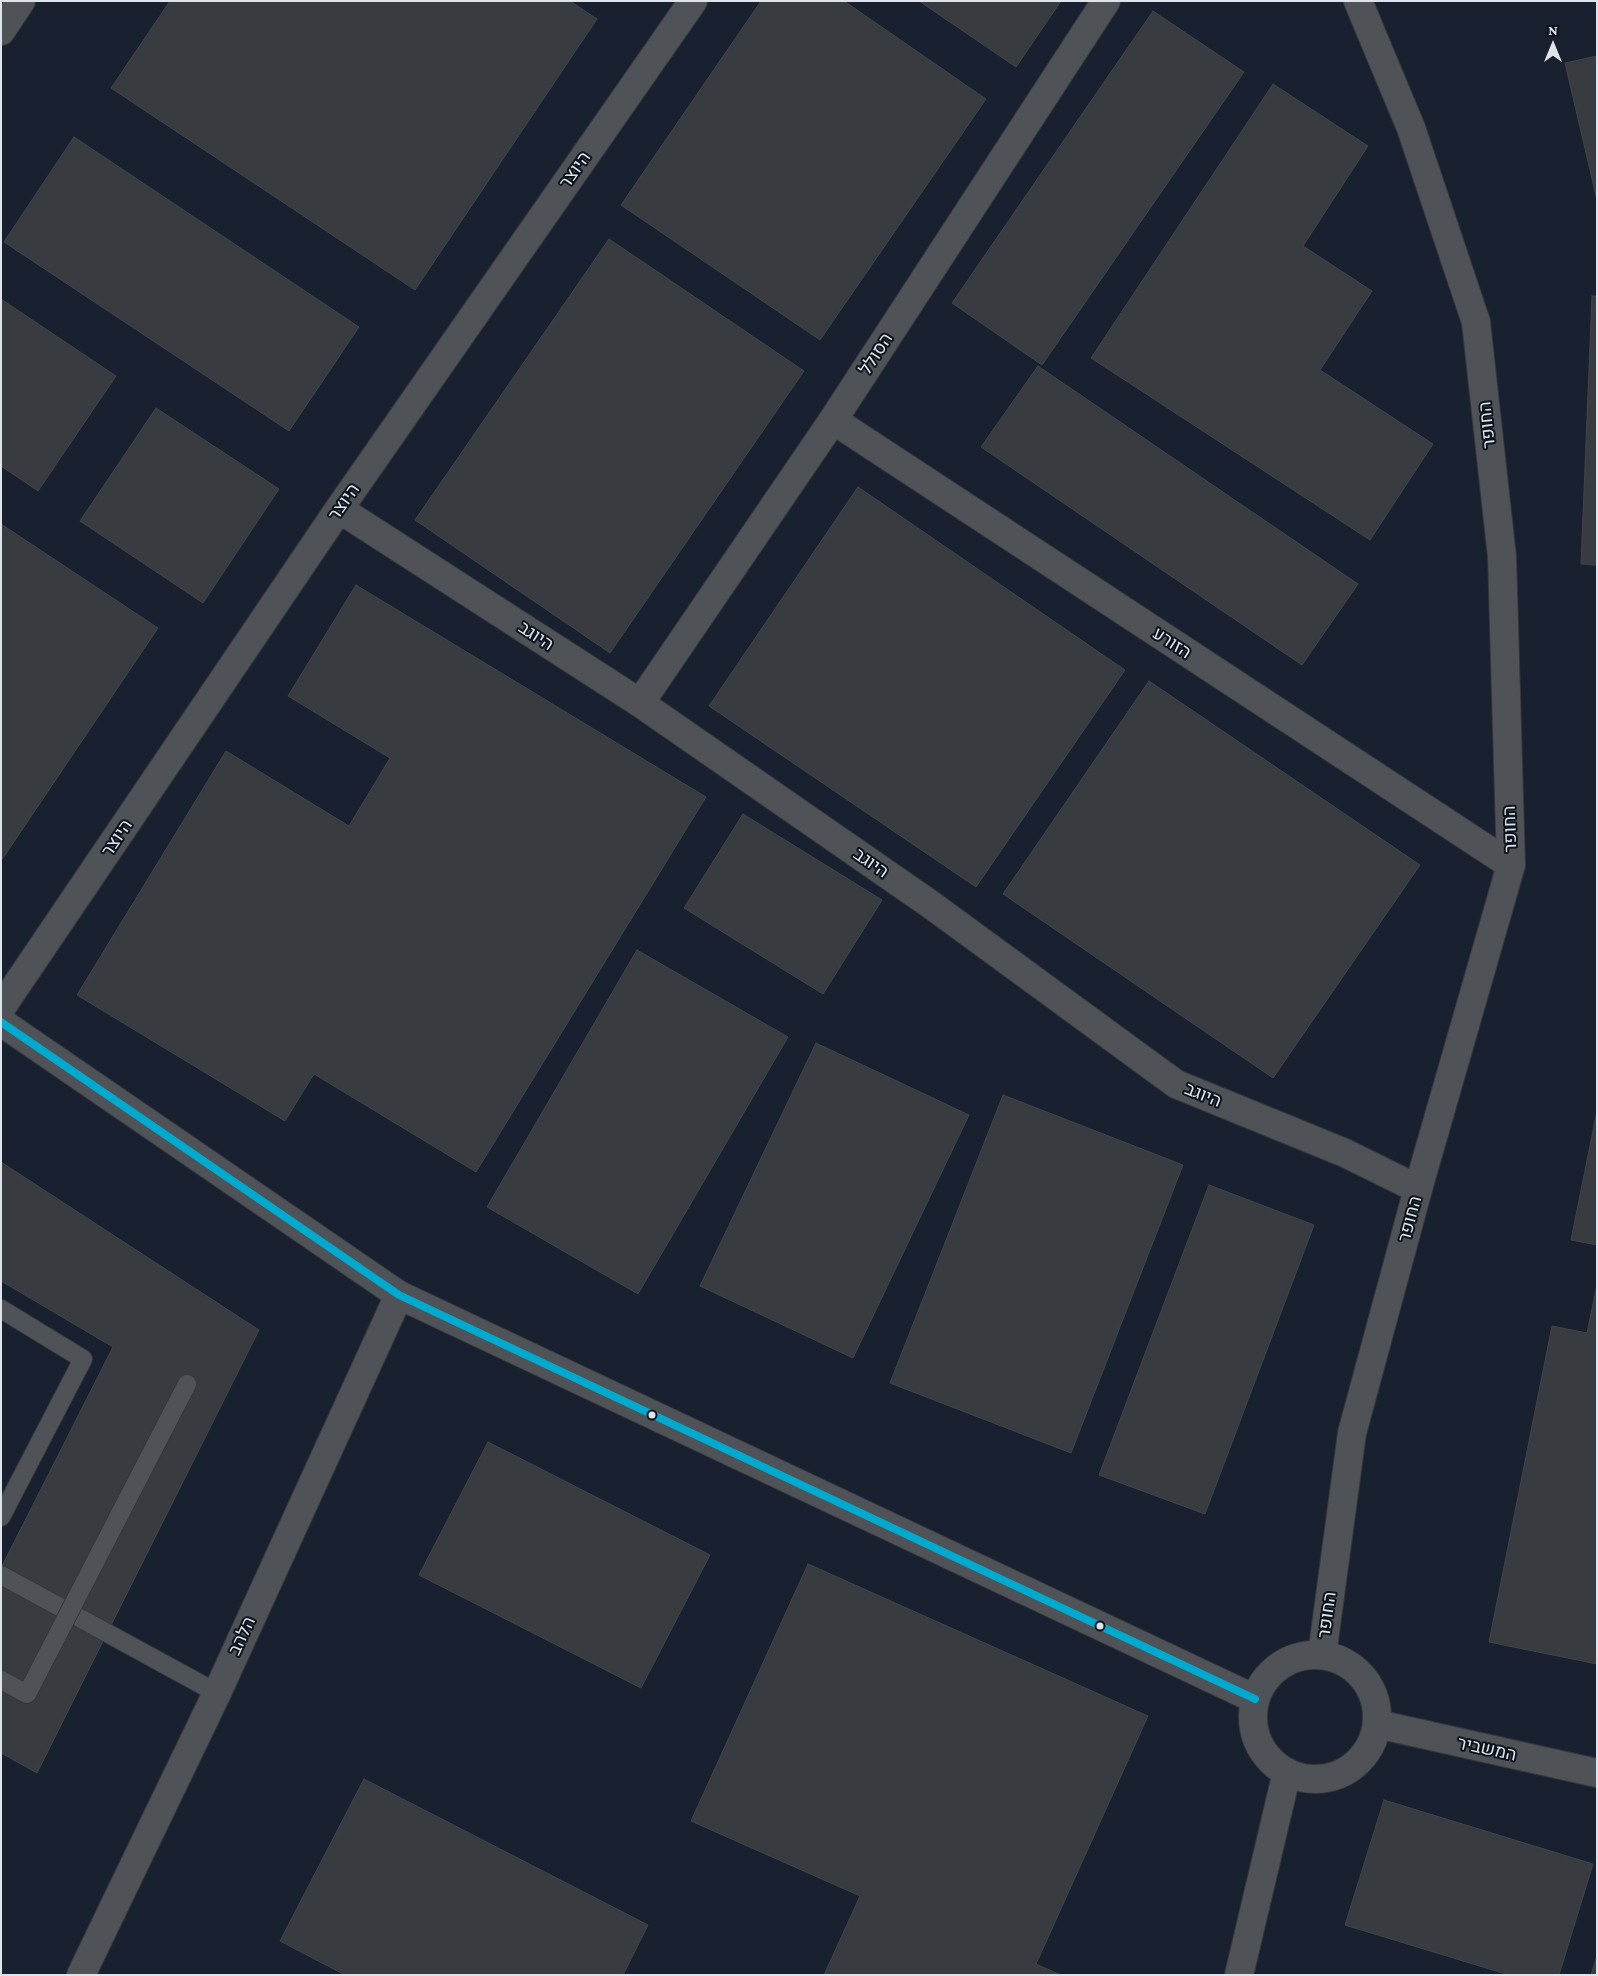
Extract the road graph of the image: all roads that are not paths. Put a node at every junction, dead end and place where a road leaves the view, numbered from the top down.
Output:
1 (21, 1) edge
2 (693, 1) edge
3 (1106, 1) edge
4 (1358, 1) edge
5 (1, 31) edge
6 (833, 420) junction
7 (339, 509) junction
8 (640, 703) junction
9 (1511, 865) junction
10 (1, 1008) edge
11 (1, 1022) edge
12 (1418, 1189) junction
13 (399, 1296) junction
14 (1, 1309) edge
15 (187, 1384) dead end
16 (1, 1518) edge
17 (1, 1575) edge
18 (1322, 1655) junction
19 (1, 1680) edge
20 (217, 1693) junction
21 (1255, 1699) junction
22 (1377, 1724) junction
23 (1287, 1772) junction
24 (1597, 1773) edge
25 (81, 1975) edge
26 (1239, 1975) edge

1 - 5 street
2 - 7 street, היוצר
3 - 6 street, הסולל
4 - 9 street, החופר
6 - 8 street, הסולל
6 - 9 street, הזורע
7 - 8 street, היוגב
7 - 10 street, היוצר
8 - 12 street, היוגב
9 - 12 street, החופר
11 - 13 street
12 - 18 street, החופר
13 - 20 street, הלהב
13 - 21 street
14 - 16 lane
15 - 19 lane, bridge
17 - 20 lane
18 - 21 street
18 - 22 street
20 - 25 street, הלהב
21 - 23 street
22 - 23 street
22 - 24 street, המשביר
23 - 26 street

